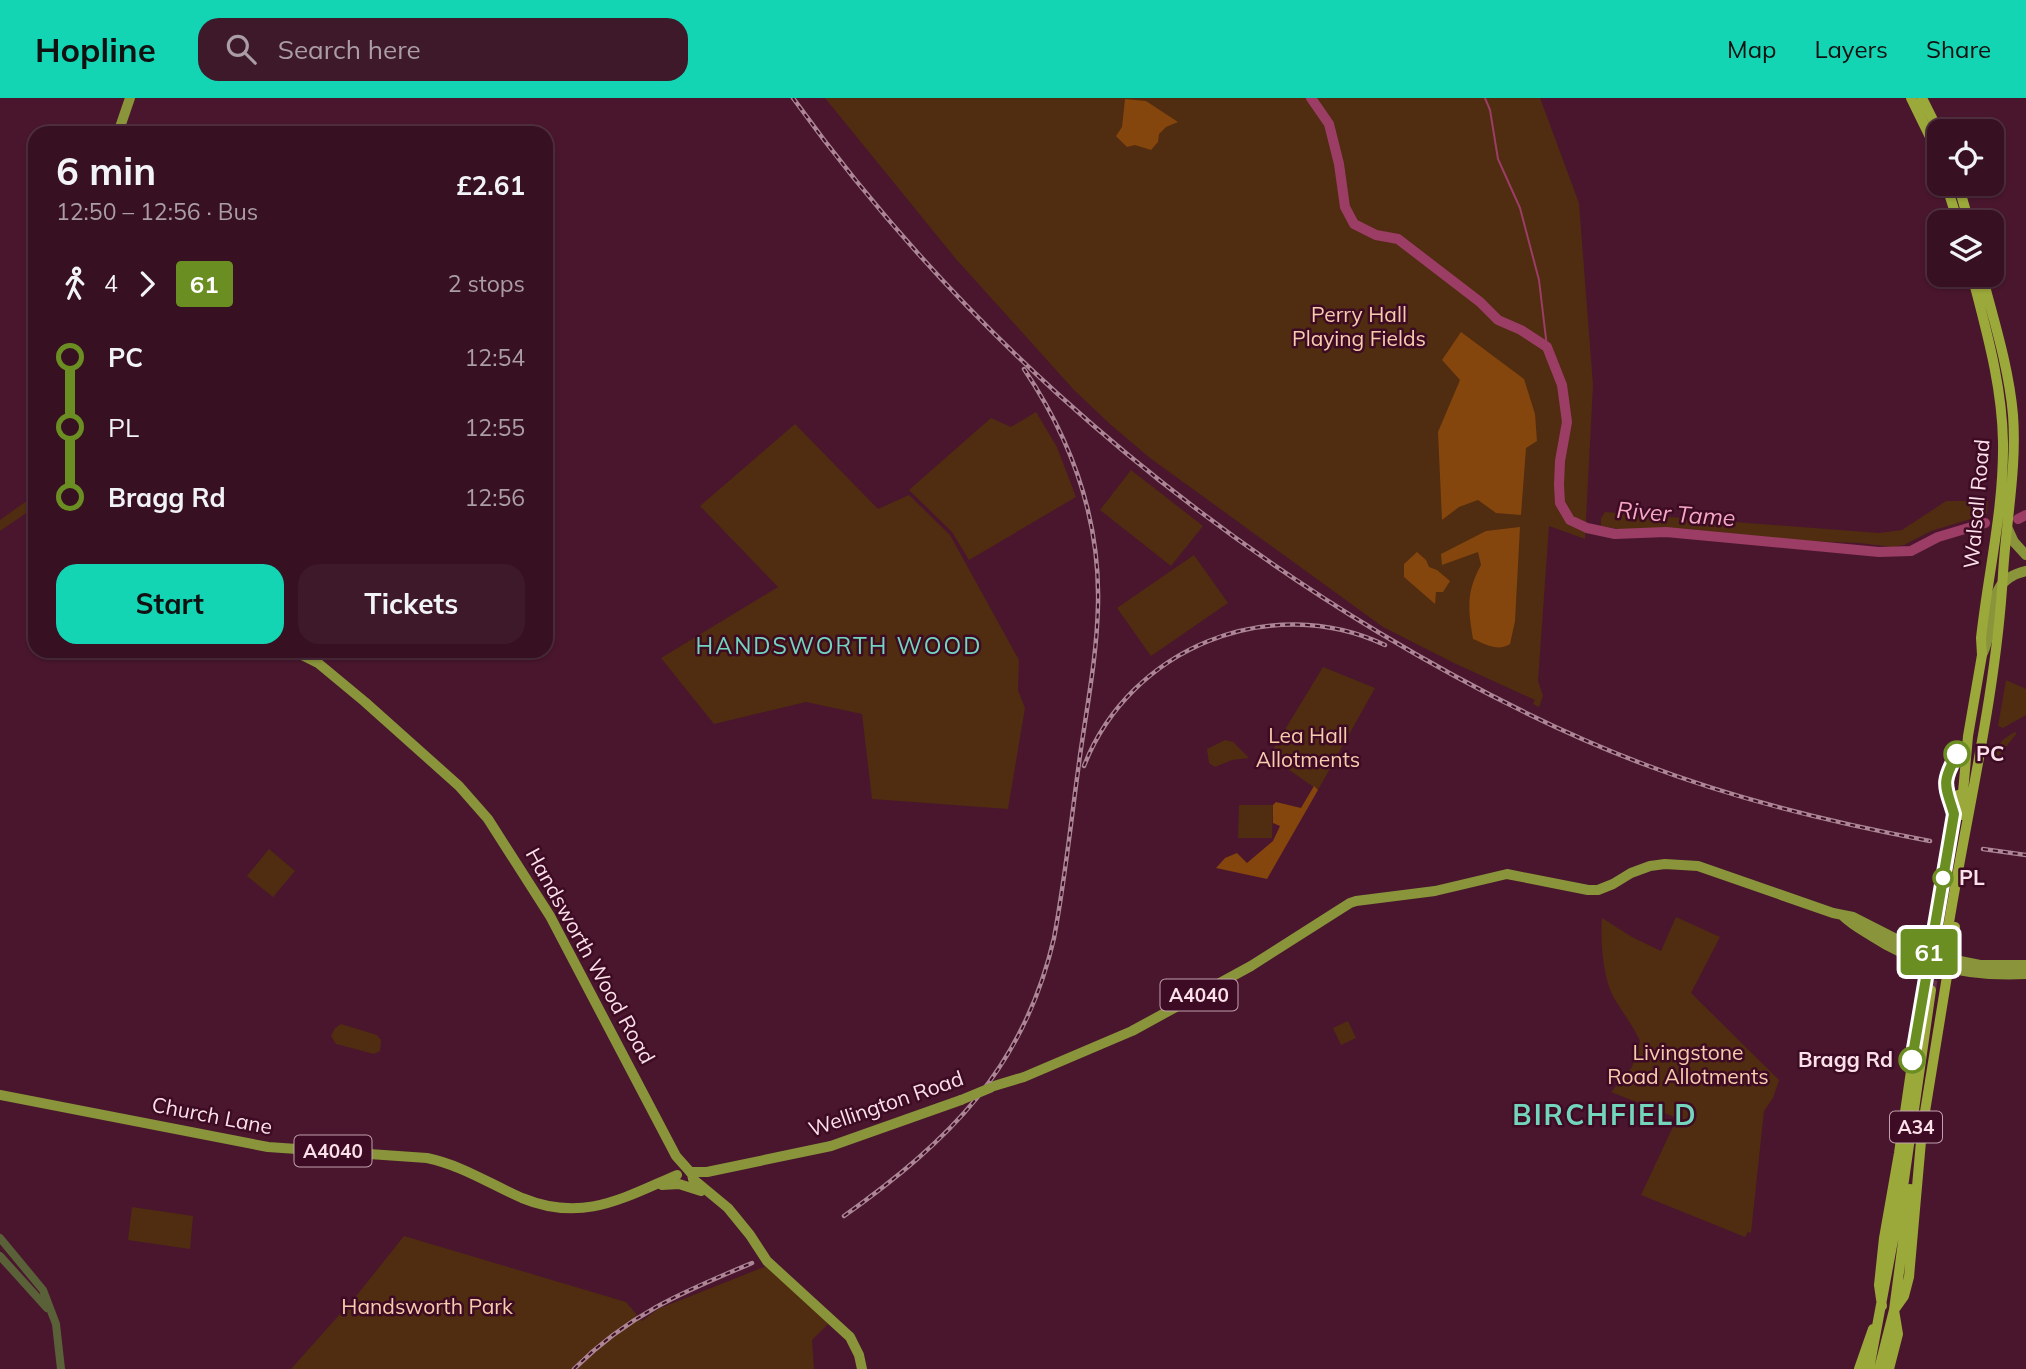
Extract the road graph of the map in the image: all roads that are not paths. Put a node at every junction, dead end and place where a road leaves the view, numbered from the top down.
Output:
1 (130, 98) edge
2 (1910, 98) edge
3 (1922, 98) edge
4 (1932, 119) edge
5 (120, 126) edge
6 (1927, 131) edge
7 (1975, 287) edge
8 (1985, 287) edge
9 (2008, 529) junction
10 (2026, 555) edge
11 (2026, 570) edge
12 (2026, 577) edge
13 (2006, 582) junction
14 (1989, 583) junction
15 (1982, 655) junction
16 (308, 658) edge
17 (1963, 787) junction
18 (1948, 939) junction
19 (1928, 957) junction
20 (1950, 963) junction
21 (2026, 965) edge
22 (2026, 974) edge
23 (0, 1095) edge
24 (685, 1177) junction
25 (0, 1238) edge
26 (0, 1255) edge
27 (1882, 1308) junction
28 (1894, 1310) junction
29 (52, 1313) junction
30 (61, 1369) edge
31 (862, 1369) edge
32 (1859, 1369) edge
33 (1869, 1369) edge
34 (1879, 1369) edge
35 (1889, 1369) edge

1 - 5 main road
2 - 6 highway
3 - 4 highway
7 - 14 highway, Walsall Road
8 - 9 highway, Walsall Road
9 - 10 main road
9 - 13 highway, Walsall Road
11 - 13 main road
12 - 13 main road
13 - 14 main road
13 - 15 main road, Walsall Road
13 - 18 highway, Walsall Road
14 - 15 highway, Walsall Road
15 - 17 highway, Walsall Road
16 - 24 main road, Handsworth Wood Road
17 - 18 highway
17 - 19 highway
18 - 20 highway
19 - 20 main road, Wellington Road
19 - 24 main road, Wellington Road / A4040, bridge
19 - 27 highway
20 - 21 main road
20 - 22 main road
20 - 28 highway
23 - 24 main road, Church Lane / A4040
24 - 31 main road
25 - 29 street
26 - 29 street
27 - 28 highway, A34
27 - 32 highway
27 - 33 highway, A34
28 - 34 highway, A34
28 - 35 highway
29 - 30 street

